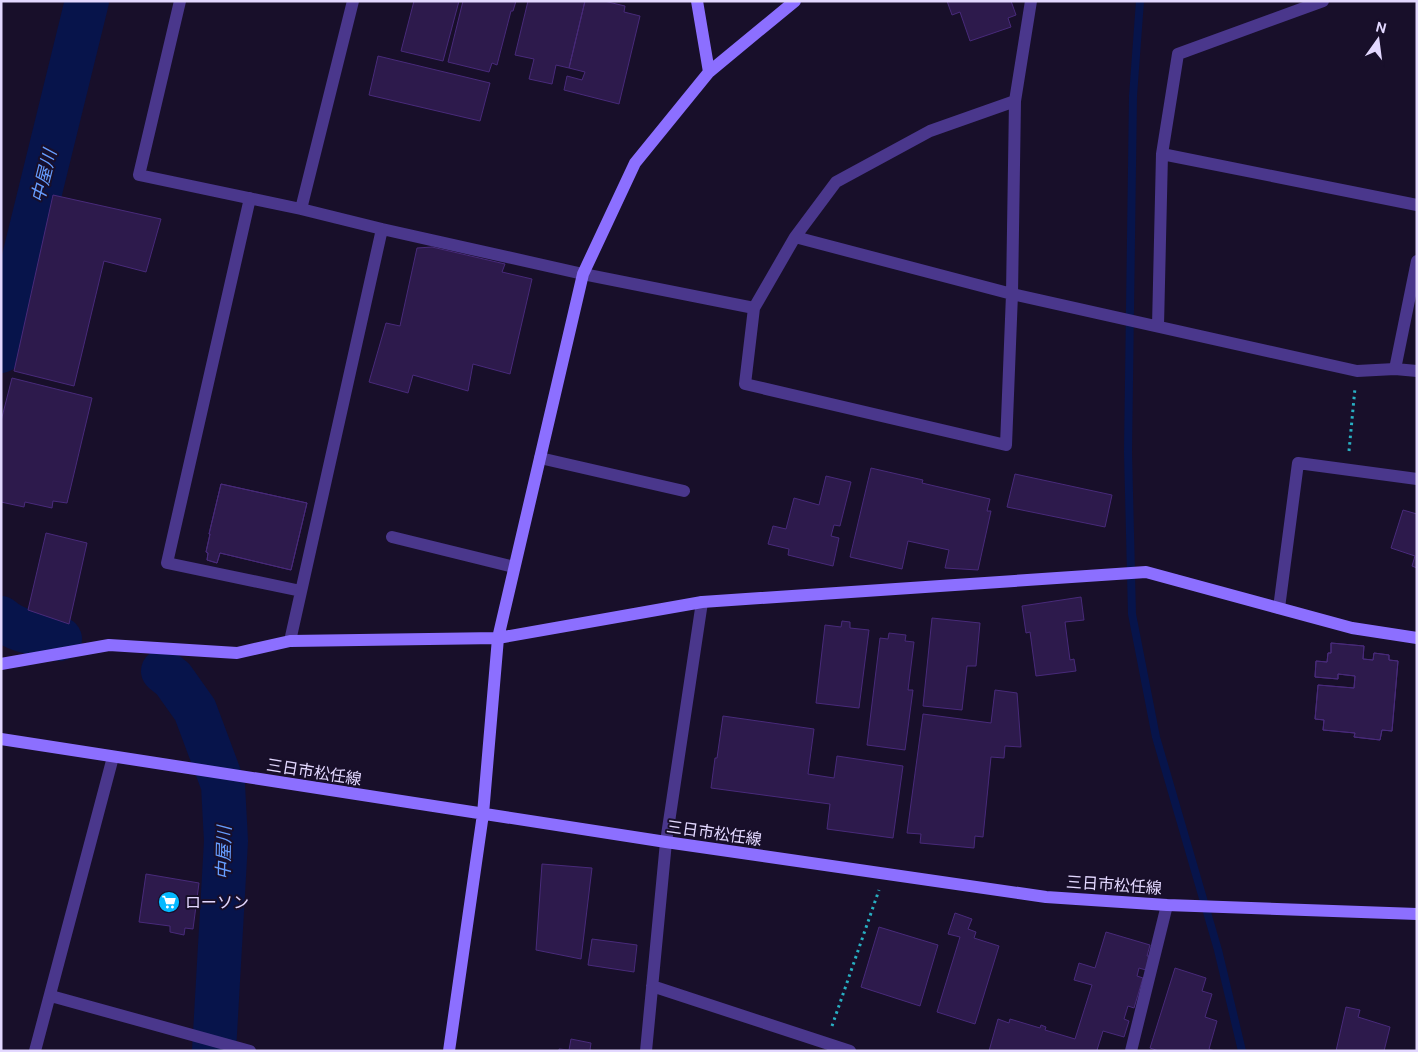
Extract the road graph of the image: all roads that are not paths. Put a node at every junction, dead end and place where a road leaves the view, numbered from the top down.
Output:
1 (180, 1) edge
2 (353, 1) edge
3 (697, 1) edge
4 (795, 1) edge
5 (1031, 1) edge
6 (1324, 1) edge
7 (709, 72) junction
8 (1015, 101) junction
9 (1162, 154) junction
10 (250, 198) junction
11 (1417, 205) edge
12 (301, 209) junction
13 (382, 229) junction
14 (795, 237) junction
15 (1417, 261) edge
16 (583, 274) junction
17 (1012, 294) junction
18 (754, 308) junction
19 (1158, 326) junction
20 (1395, 369) junction
21 (1417, 371) edge
22 (540, 458) junction
23 (1417, 479) edge
24 (684, 491) dead end
25 (392, 537) dead end
26 (514, 567) junction
27 (301, 592) junction
28 (702, 602) junction
29 (1279, 608) junction
30 (498, 638) junction
31 (1417, 638) edge
32 (290, 641) junction
33 (1, 664) edge
34 (1, 739) edge
35 (113, 757) junction
36 (483, 814) junction
37 (666, 842) junction
38 (1167, 905) junction
39 (1417, 914) edge
40 (652, 986) junction
41 (51, 996) junction
42 (825, 1047) edge
43 (36, 1051) edge
44 (250, 1051) edge
45 (449, 1051) edge
46 (646, 1051) edge
47 (850, 1051) edge
48 (1131, 1051) edge

1 - 10 street
2 - 12 street
3 - 7 street
4 - 7 street
5 - 8 street
6 - 9 street
7 - 16 street
8 - 14 street
8 - 17 street
9 - 11 street
9 - 19 street
10 - 12 street
10 - 27 street
12 - 13 street
13 - 16 street
13 - 27 street
14 - 17 street
14 - 18 street
15 - 20 street
16 - 18 street
16 - 22 street
17 - 18 street
17 - 19 street
19 - 20 street
20 - 21 street
22 - 24 street
22 - 26 street
23 - 29 street
25 - 26 street
26 - 30 street
27 - 32 street
28 - 29 street
28 - 30 street
28 - 37 street
29 - 31 street
30 - 32 street
30 - 36 street
32 - 33 street
34 - 35 street
35 - 36 street, 三日市松任線
35 - 41 street
36 - 37 street, 三日市松任線
36 - 45 street
37 - 38 street, 三日市松任線
37 - 40 street
38 - 39 street, 三日市松任線
38 - 48 street
40 - 42 street
40 - 46 street
41 - 43 street
41 - 44 street
42 - 47 street

